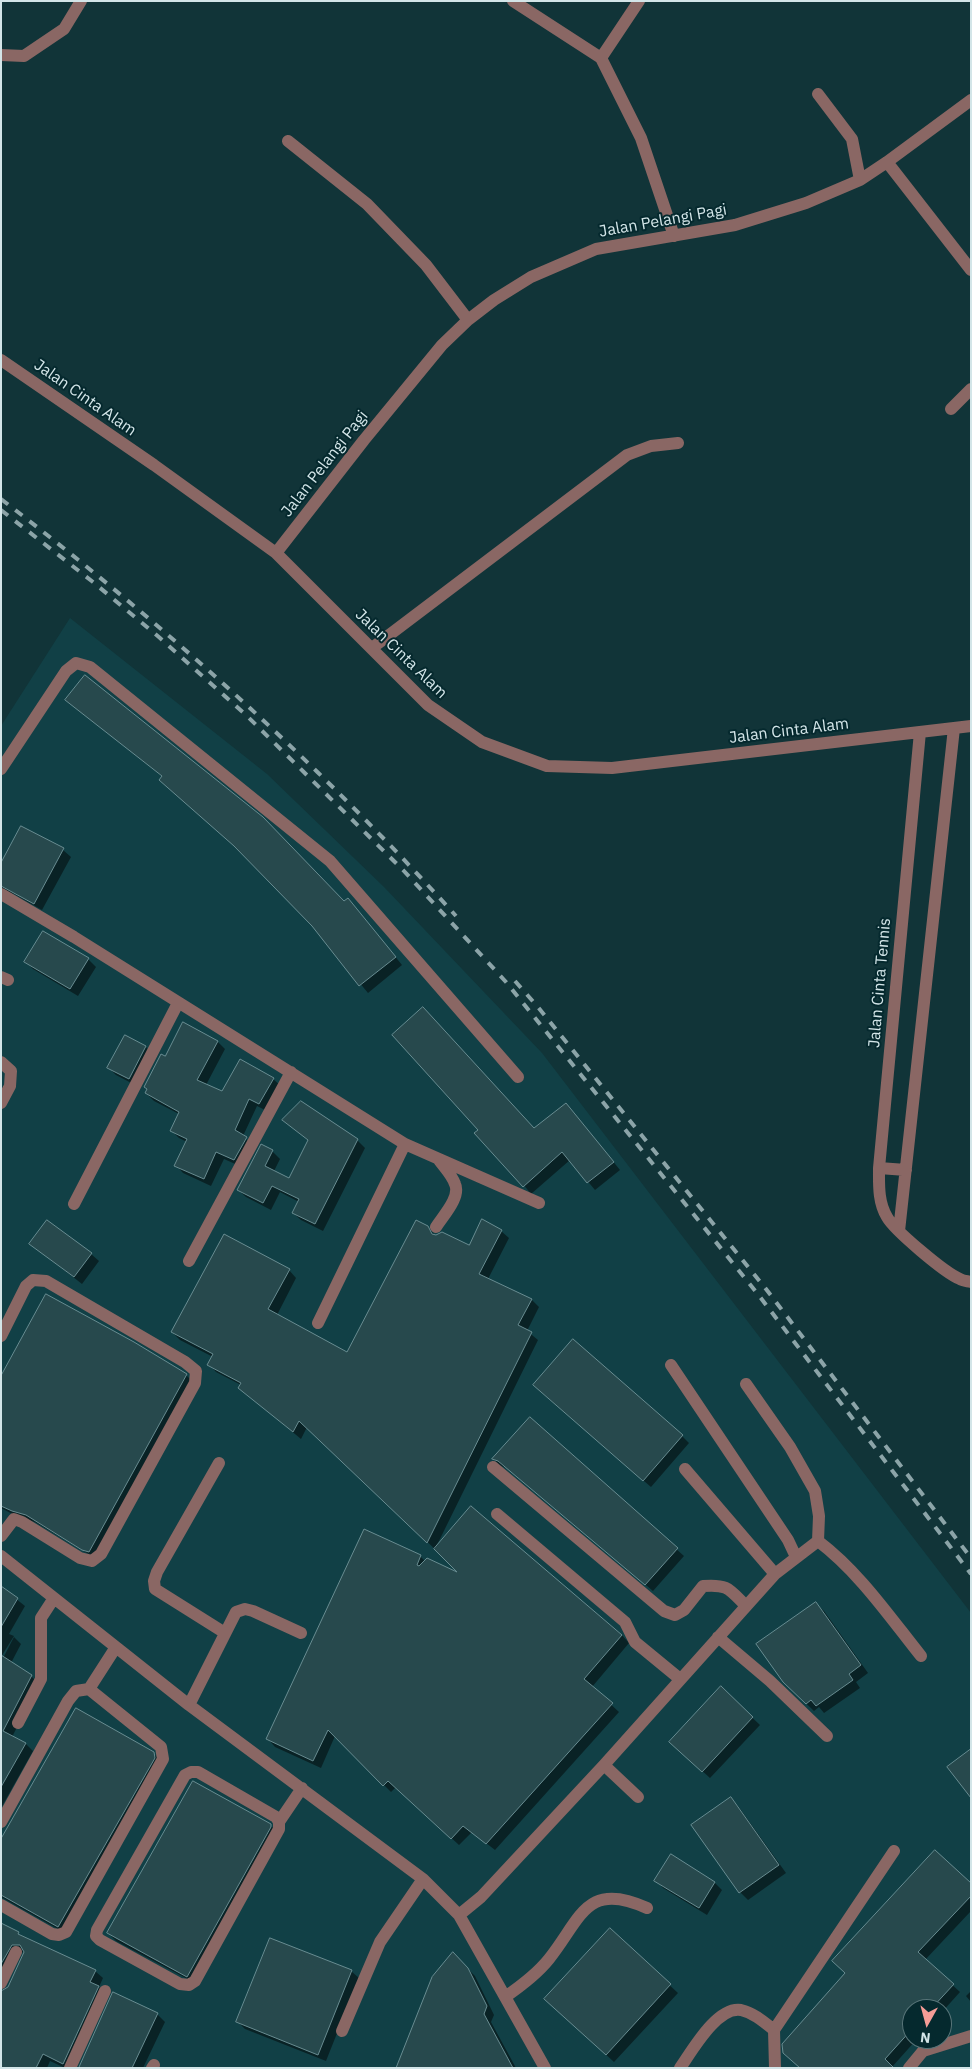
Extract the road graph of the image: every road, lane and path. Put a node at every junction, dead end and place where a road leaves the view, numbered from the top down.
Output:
1 (81, 1) edge
2 (513, 1) edge
3 (640, 1) edge
4 (1, 55) edge
5 (601, 58) junction
6 (818, 94) dead end
7 (971, 100) edge
8 (288, 141) dead end
9 (887, 162) junction
10 (860, 180) junction
11 (674, 236) junction
12 (971, 270) edge
13 (468, 320) junction
14 (1, 360) edge
15 (971, 389) edge
16 (951, 409) dead end
17 (678, 443) dead end
18 (276, 553) junction
19 (372, 648) junction
20 (971, 726) edge
21 (954, 728) junction
22 (920, 732) junction
23 (1, 769) edge
24 (1, 894) edge
25 (178, 1003) junction
26 (1, 1062) edge
27 (291, 1072) junction
28 (518, 1077) dead end
29 (1, 1103) edge
30 (405, 1144) junction
31 (440, 1160) junction
32 (879, 1168) junction
33 (906, 1170) junction
34 (540, 1203) dead end
35 (74, 1204) dead end
36 (436, 1227) dead end
37 (899, 1231) junction
38 (189, 1261) dead end
39 (971, 1282) edge
40 (318, 1323) dead end
41 (1, 1336) edge
42 (671, 1365) dead end
43 (746, 1384) dead end
44 (219, 1463) dead end
45 (493, 1467) dead end
46 (685, 1469) dead end
47 (497, 1514) dead end
48 (1, 1536) edge
49 (818, 1541) junction
50 (1, 1556) edge
51 (796, 1557) junction
52 (776, 1574) junction
53 (54, 1598) junction
54 (746, 1606) junction
55 (301, 1632) dead end
56 (225, 1633) junction
57 (718, 1637) junction
58 (116, 1647) junction
59 (921, 1656) dead end
60 (680, 1679) junction
61 (89, 1689) junction
62 (189, 1705) junction
63 (18, 1723) dead end
64 (827, 1736) dead end
65 (604, 1765) junction
66 (302, 1788) junction
67 (638, 1797) dead end
68 (1, 1822) edge
69 (280, 1822) junction
70 (894, 1851) dead end
71 (423, 1878) junction
72 (1, 1905) edge
73 (647, 1908) dead end
74 (458, 1915) junction
75 (16, 1952) dead end
76 (1, 1983) edge
77 (105, 1991) dead end
78 (505, 1997) junction
79 (774, 2030) junction
80 (342, 2031) dead end
81 (971, 2036) edge
82 (70, 2068) edge
83 (546, 2068) edge
84 (680, 2068) edge
85 (775, 2068) edge
86 (909, 2068) edge

1 - 4 street
2 - 5 street
3 - 5 street
5 - 11 street
6 - 10 street
7 - 9 street, Jalan Pelangi Pagi
8 - 13 street
9 - 10 street, Jalan Pelangi Pagi
9 - 12 street
10 - 11 street, Jalan Pelangi Pagi
11 - 13 street, Jalan Pelangi Pagi
13 - 18 street, Jalan Pelangi Pagi
14 - 18 street, Jalan Cinta Alam
15 - 16 street
17 - 19 street
18 - 19 street, Jalan Cinta Alam
19 - 22 street, Jalan Cinta Alam
20 - 21 street, Jalan Cinta Alam
21 - 22 street, Jalan Cinta Alam
21 - 33 street
22 - 32 street, Jalan Cinta Tennis
23 - 28 street
24 - 25 street
25 - 27 street
25 - 35 street
26 - 29 street
27 - 30 street
27 - 38 street
30 - 31 street
30 - 40 street
31 - 34 street
31 - 36 street
32 - 33 street
32 - 37 street, Jalan Cinta Tennis
33 - 37 street
37 - 39 street, Jalan Cinta Tennis
41 - 48 street
42 - 51 street
43 - 49 street
44 - 56 street
45 - 54 street
46 - 52 street
47 - 60 street
49 - 51 street
49 - 59 street
50 - 53 street
51 - 52 street
52 - 54 street
53 - 58 street
53 - 63 street
54 - 57 street
55 - 56 street
56 - 62 street
57 - 60 street
57 - 64 street
58 - 61 street
58 - 62 street
60 - 65 street
61 - 68 street
61 - 72 street
62 - 66 street
65 - 67 street
65 - 74 street
66 - 69 street
66 - 71 street
69 - 69 street
70 - 79 street
71 - 74 street
71 - 80 street
73 - 78 street
74 - 78 street
75 - 76 street
77 - 82 street
78 - 83 street
79 - 84 street
79 - 85 street
81 - 86 street

